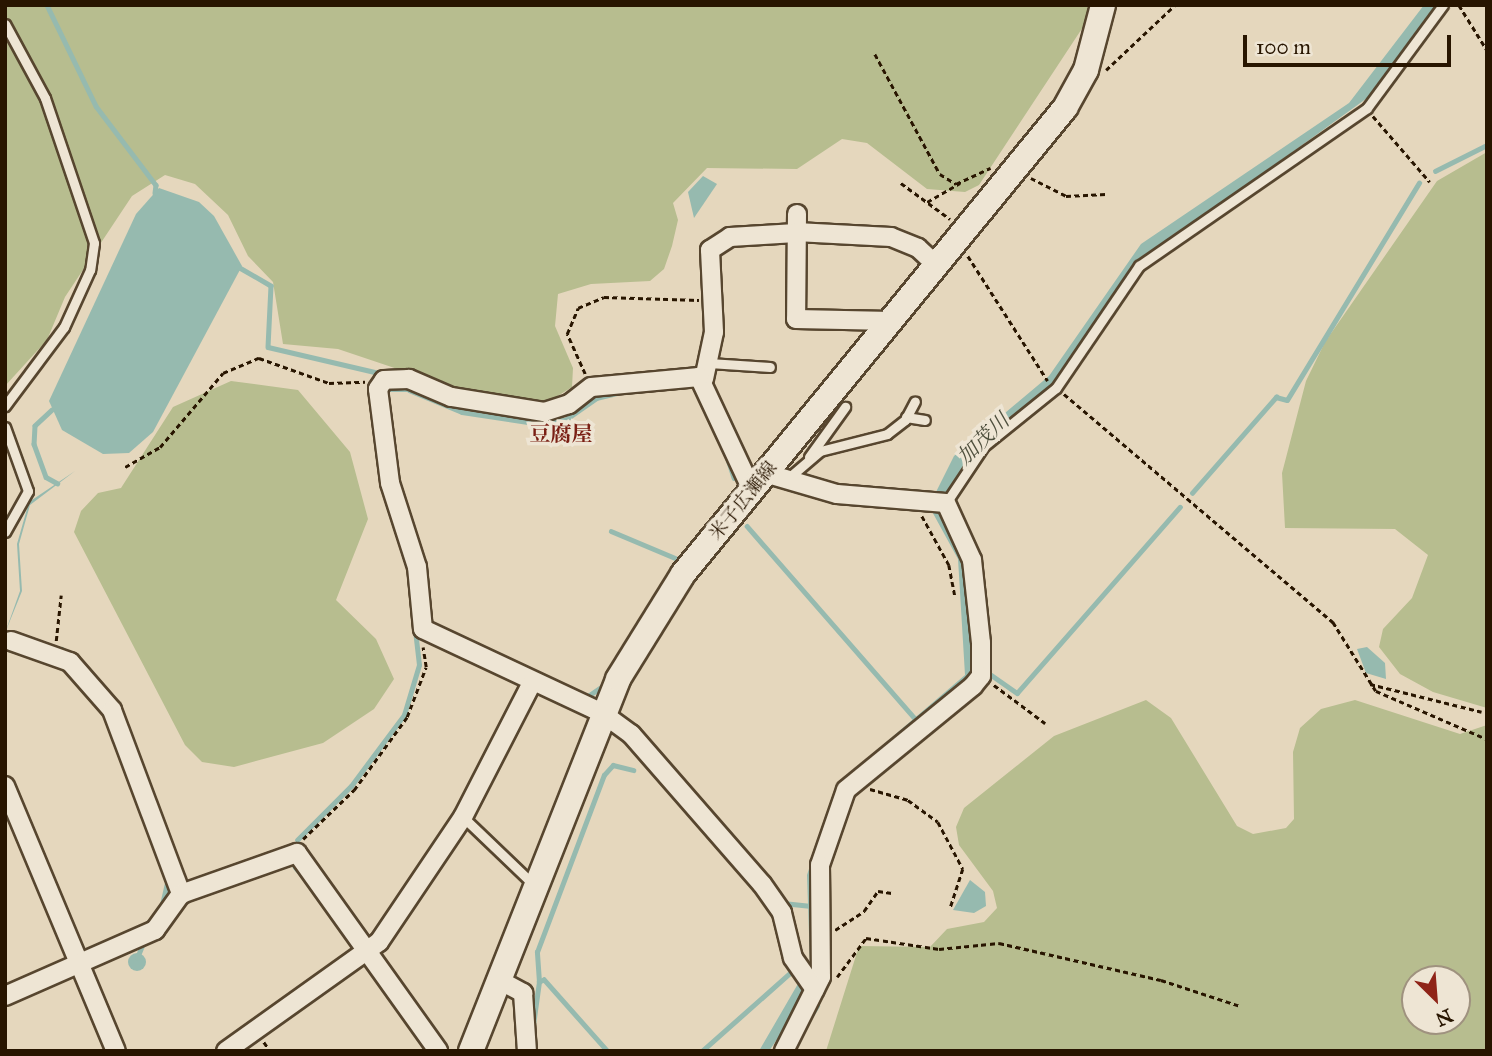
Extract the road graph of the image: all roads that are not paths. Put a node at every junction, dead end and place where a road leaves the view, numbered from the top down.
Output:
1 (1103, 5) edge
2 (1443, 5) edge
3 (5, 24) edge
4 (796, 227) junction
5 (937, 266) junction
6 (892, 321) junction
7 (770, 367) dead end
8 (707, 371) junction
9 (915, 401) dead end
10 (5, 406) edge
11 (845, 407) dead end
12 (906, 417) junction
13 (925, 420) dead end
14 (5, 427) edge
15 (809, 457) junction
16 (767, 481) junction
17 (946, 503) junction
18 (5, 532) edge
19 (11, 641) dead end
20 (532, 683) junction
21 (602, 713) junction
22 (5, 786) edge
23 (463, 817) junction
24 (534, 885) junction
25 (181, 894) junction
26 (371, 951) junction
27 (80, 963) junction
28 (497, 979) junction
29 (816, 988) junction
30 (5, 996) edge
31 (116, 1051) edge
32 (226, 1051) edge
33 (438, 1051) edge
34 (471, 1051) edge
35 (527, 1051) edge
36 (784, 1051) edge

1 - 5 main road, 米子広瀬線
2 - 17 lane
3 - 10 lane
4 - 5 street
4 - 6 street
4 - 8 street
5 - 6 main road, 米子広瀬線
6 - 16 main road, 米子広瀬線
7 - 8 lane
8 - 16 street
8 - 20 street
9 - 12 lane
11 - 15 lane
12 - 13 lane
12 - 15 lane
14 - 18 lane
15 - 16 lane
16 - 17 street
16 - 21 main road, 米子広瀬線
17 - 29 street
19 - 25 street
20 - 21 street
20 - 23 street
21 - 24 main road, 米子広瀬線
21 - 29 street
22 - 27 street
23 - 24 lane
23 - 26 street
24 - 28 main road, 米子広瀬線
25 - 26 street
25 - 27 street
26 - 32 street
26 - 33 street
27 - 30 street
27 - 31 street
28 - 34 main road, 米子広瀬線
28 - 35 street
29 - 36 street

